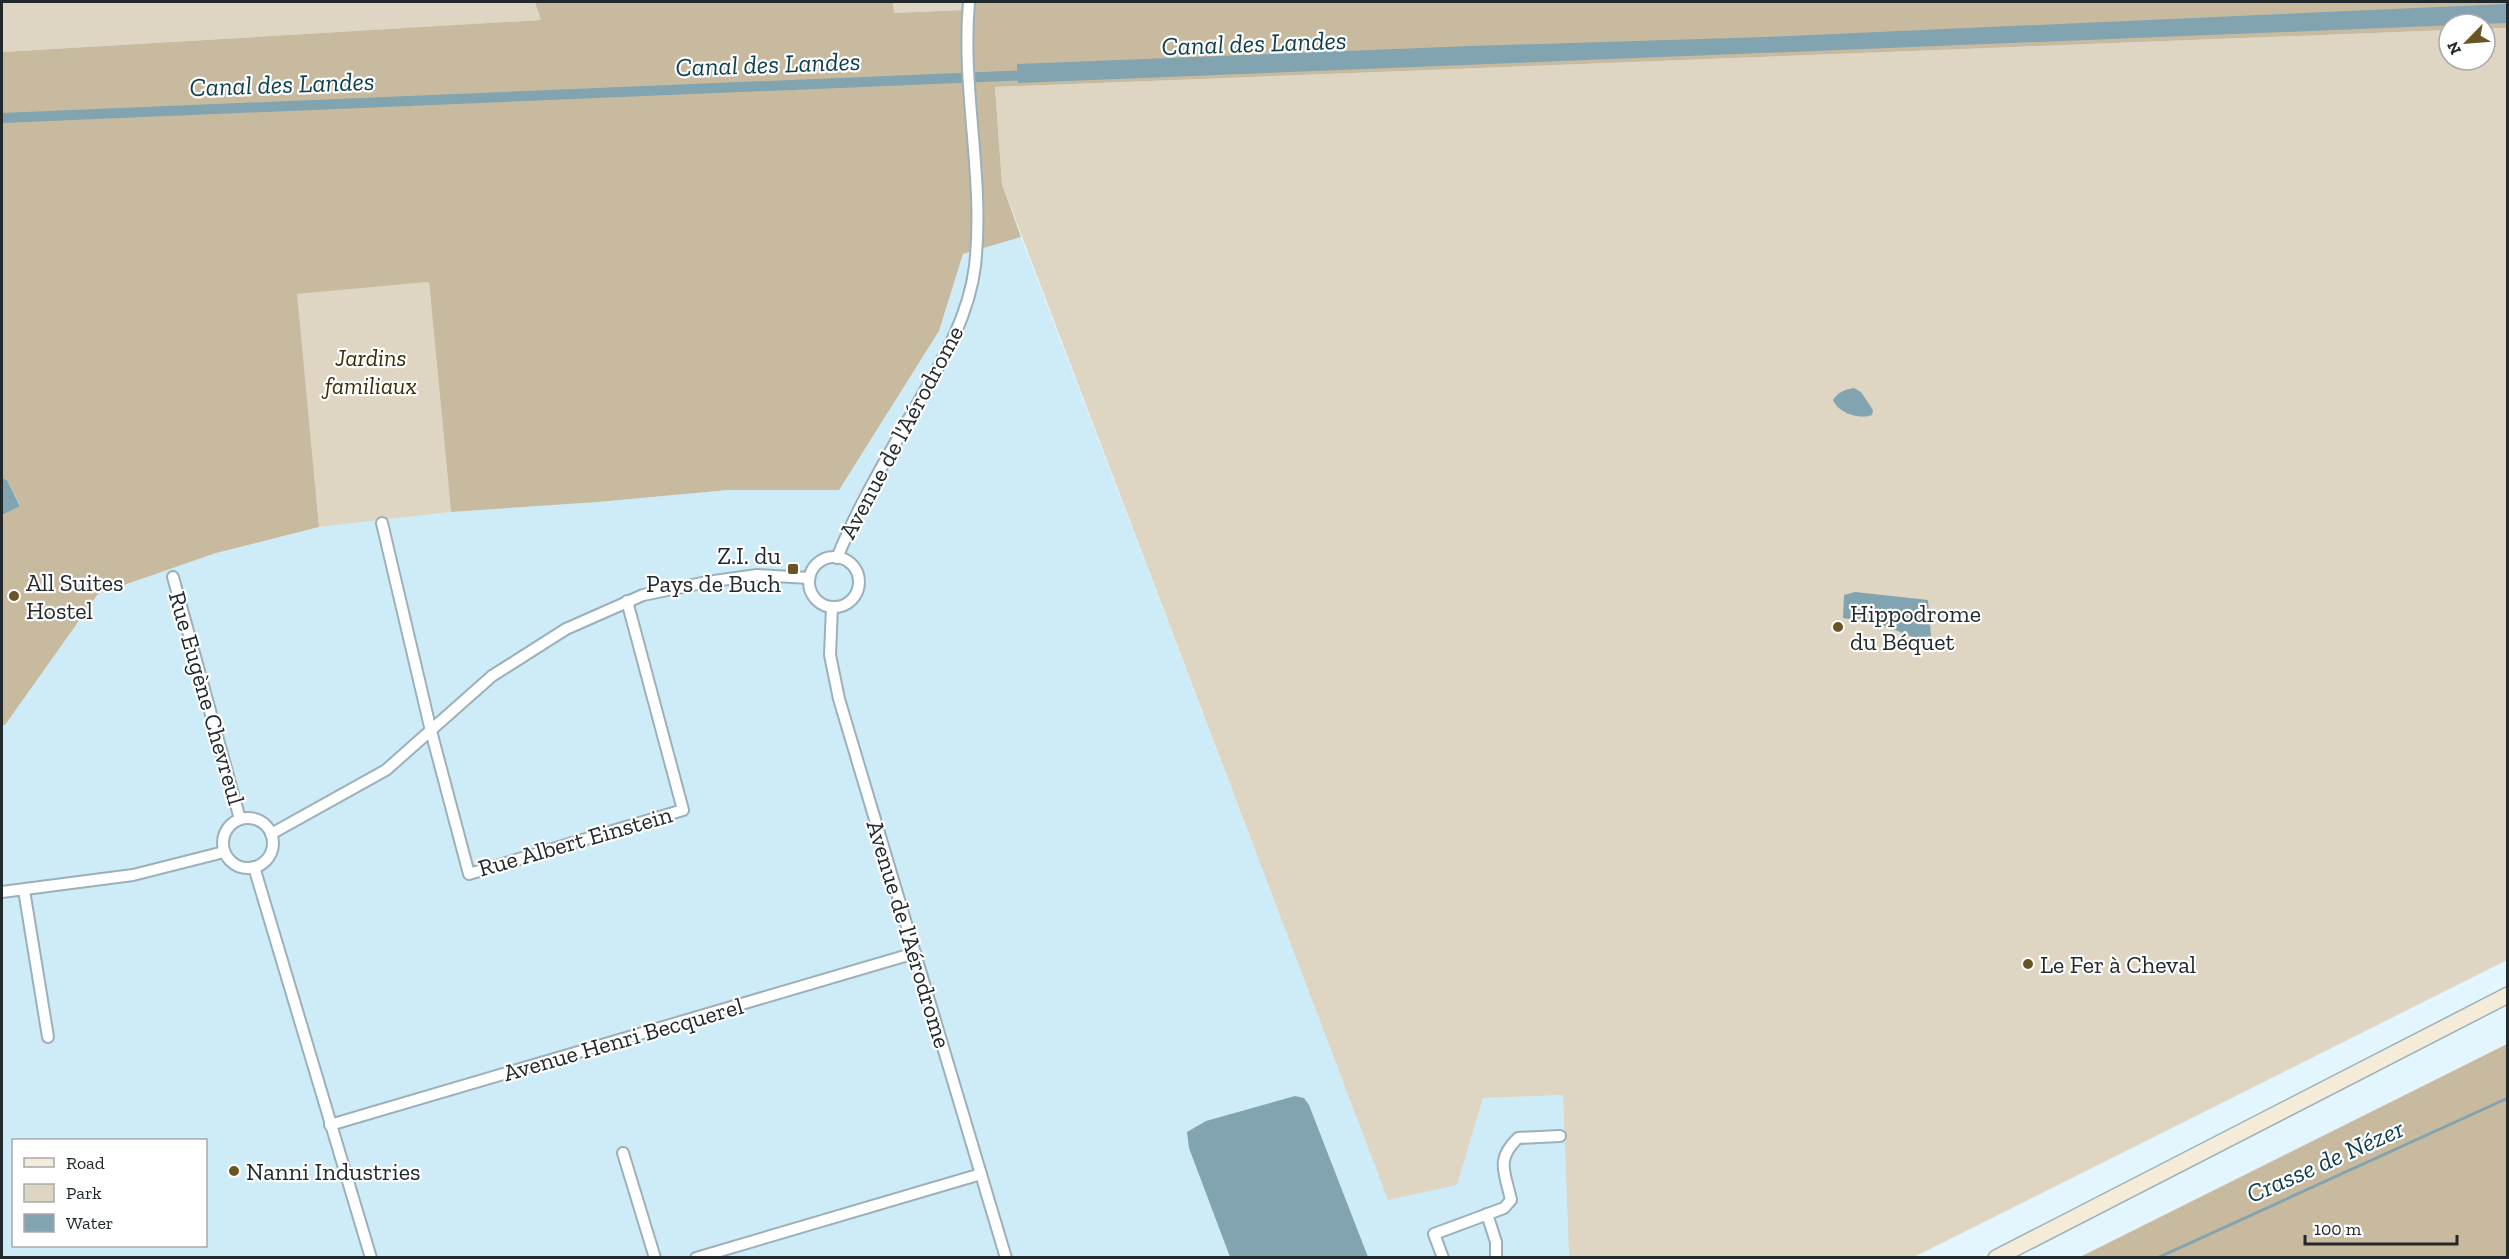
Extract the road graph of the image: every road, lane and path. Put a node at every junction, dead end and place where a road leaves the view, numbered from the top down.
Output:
1 (969, 2) edge
2 (382, 523) dead end
3 (837, 558) junction
4 (173, 578) dead end
5 (809, 578) junction
6 (627, 601) junction
7 (831, 607) junction
8 (431, 731) junction
9 (240, 819) junction
10 (271, 834) junction
11 (224, 852) junction
12 (254, 867) junction
13 (24, 890) junction
14 (2, 892) edge
15 (915, 953) junction
16 (2508, 995) edge
17 (48, 1037) dead end
18 (330, 1125) junction
19 (1560, 1136) dead end
20 (622, 1153) dead end
21 (981, 1174) junction
22 (1487, 1214) junction
23 (371, 1257) edge
24 (655, 1257) edge
25 (696, 1257) edge
26 (1006, 1257) edge
27 (1443, 1257) edge
28 (1496, 1257) edge
29 (1996, 1257) edge

1 - 3 street, Avenue de l'Aérodrome
2 - 8 street
3 - 5 street
3 - 7 street
4 - 9 street, Rue Eugène Chevreul
5 - 6 street
5 - 7 street
6 - 8 street
6 - 8 street, Rue Albert Einstein
7 - 15 street, Avenue de l'Aérodrome
8 - 10 street
9 - 10 street
9 - 11 street
10 - 12 street
11 - 12 street
11 - 13 street
12 - 18 street
13 - 14 street
13 - 17 street
15 - 18 street, Avenue Henri Becquerel
15 - 21 street, Avenue de l'Aérodrome
16 - 29 main road
18 - 23 street
19 - 22 street
20 - 24 street
21 - 25 street
21 - 26 street, Avenue de l'Aérodrome
22 - 27 street
22 - 28 street

